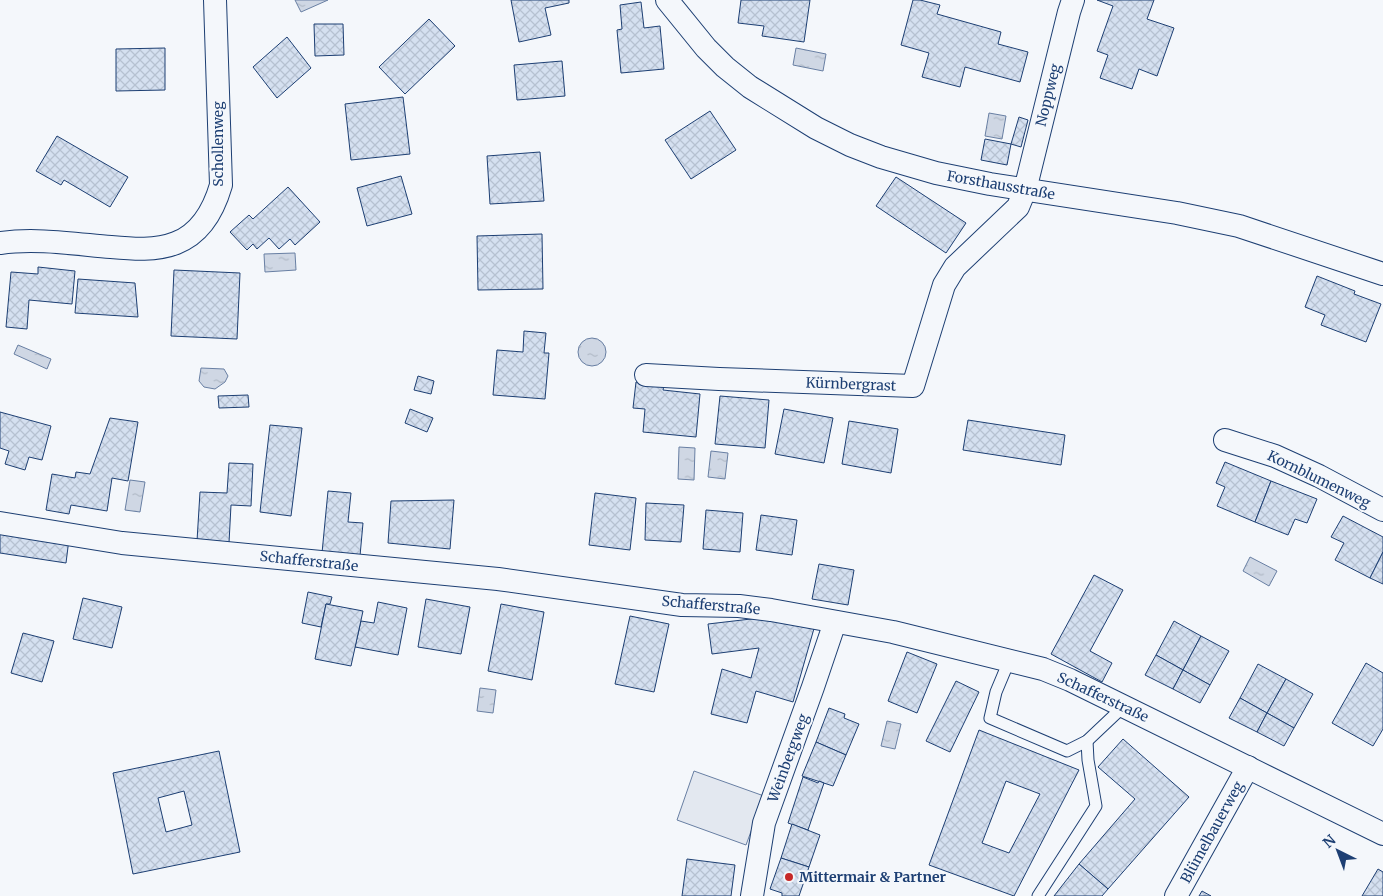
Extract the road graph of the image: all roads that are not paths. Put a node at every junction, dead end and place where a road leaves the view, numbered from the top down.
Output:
1 (215, 0) edge
2 (667, 0) edge
3 (1073, 0) edge
4 (1025, 190) junction
5 (0, 243) edge
6 (1383, 274) edge
7 (646, 374) dead end
8 (1225, 440) dead end
9 (1383, 510) edge
10 (0, 523) edge
11 (834, 622) junction
12 (1010, 661) junction
13 (1124, 706) junction
14 (1088, 742) junction
15 (1248, 767) junction
16 (1383, 834) edge
17 (752, 896) edge
18 (1038, 896) edge
19 (1176, 896) edge

1 - 5 street, Schollenweg
2 - 4 street, Forsthausstraße
3 - 4 street, Noppweg
4 - 6 street, Forsthausstraße
4 - 7 street, Kürnbergrast
8 - 9 street, Kornblumenweg
10 - 11 street, Schafferstraße
11 - 12 street, Schafferstraße
11 - 17 street, Weinbergweg
12 - 13 street, Schafferstraße
12 - 14 lane
13 - 14 lane
13 - 15 street, Schafferstraße
14 - 18 lane
15 - 16 street, Schafferstraße
15 - 19 street, Blümelbauerweg

